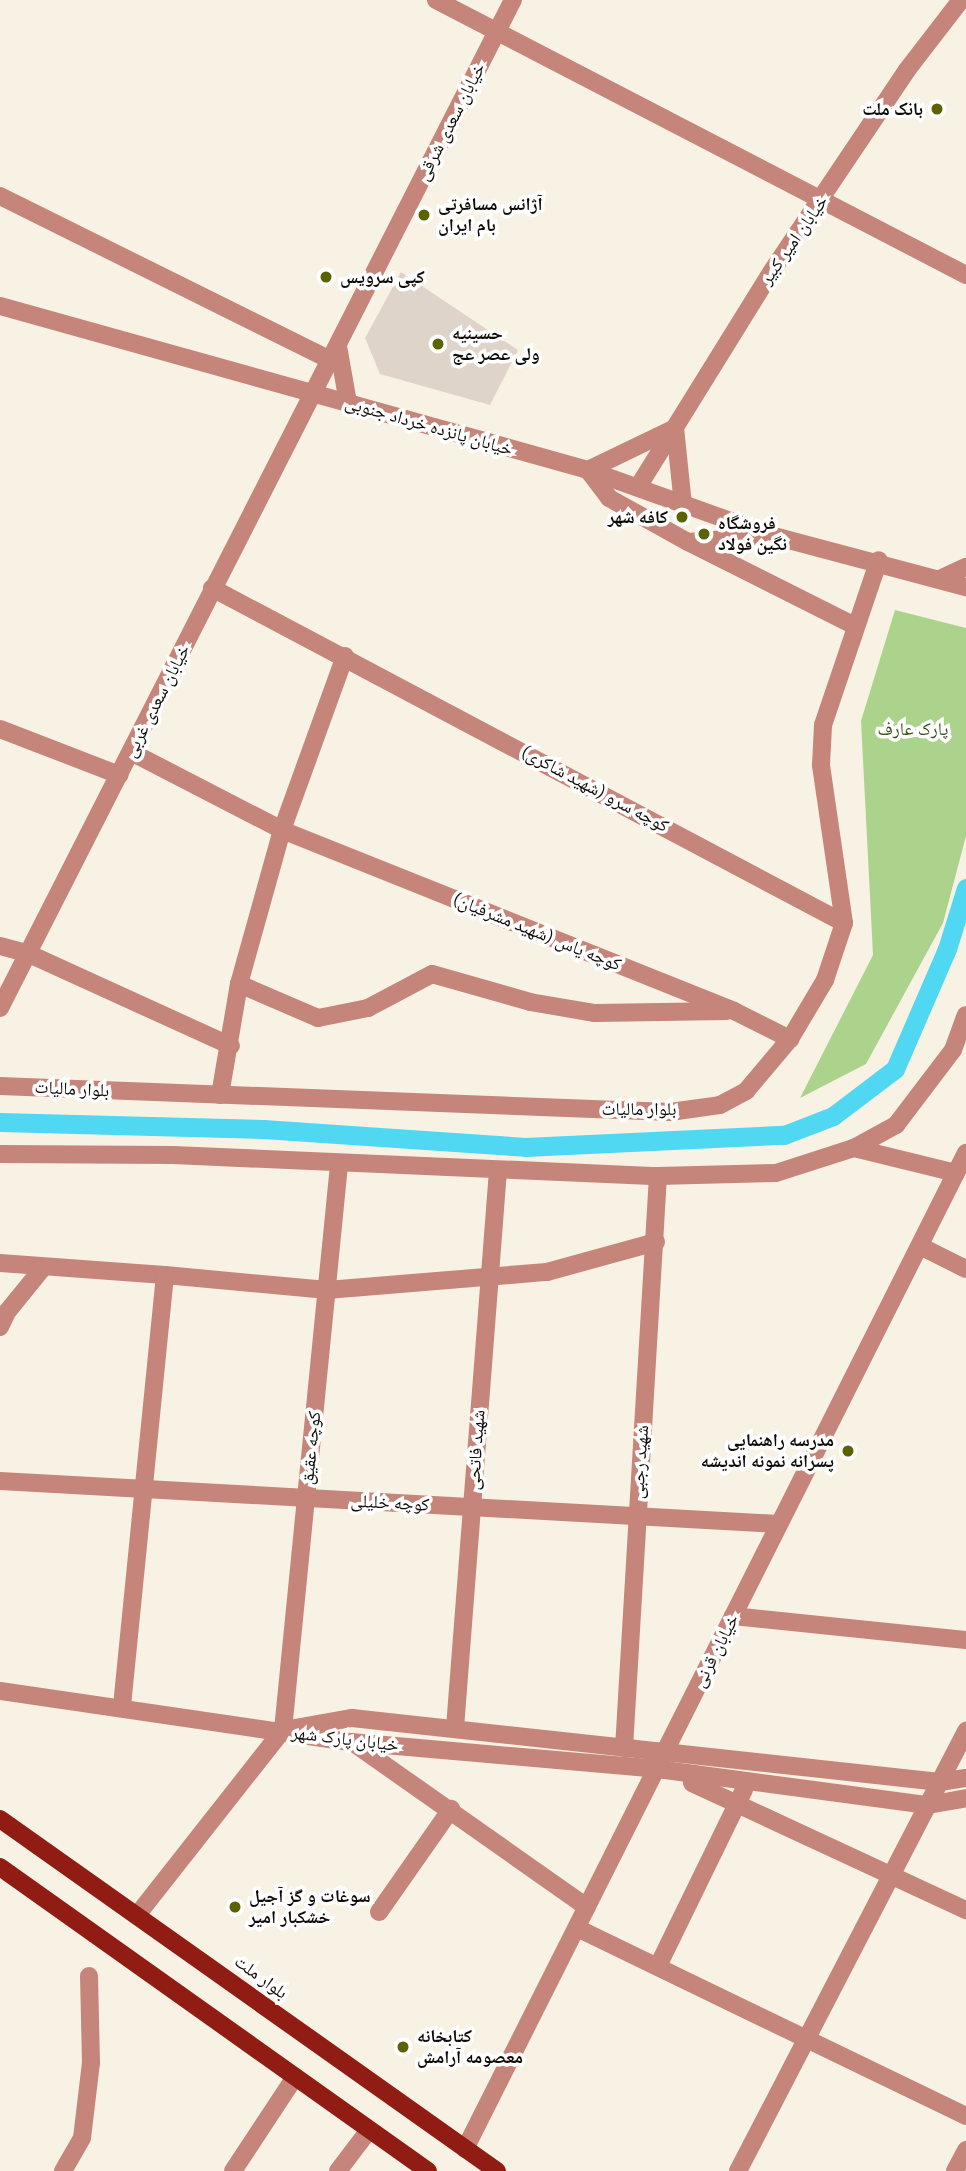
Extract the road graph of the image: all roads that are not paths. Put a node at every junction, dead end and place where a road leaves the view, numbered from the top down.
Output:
1 (436, 0) edge
2 (513, 0) edge
3 (962, 2) edge
4 (498, 29) junction
5 (0, 196) edge
6 (820, 203) junction
7 (966, 275) edge
8 (0, 306) edge
9 (334, 353) junction
10 (315, 394) junction
11 (348, 403) junction
12 (675, 428) junction
13 (588, 470) junction
14 (638, 487) junction
15 (683, 505) junction
16 (770, 535) junction
17 (688, 542) junction
18 (879, 560) junction
19 (966, 567) edge
20 (940, 579) junction
21 (966, 587) edge
22 (212, 588) junction
23 (855, 626) junction
24 (345, 656) junction
25 (0, 729) edge
26 (131, 752) junction
27 (119, 775) junction
28 (282, 830) junction
29 (844, 923) junction
30 (0, 946) edge
31 (27, 953) junction
32 (239, 984) junction
33 (0, 1008) edge
34 (734, 1011) junction
35 (966, 1015) edge
36 (790, 1039) junction
37 (231, 1046) junction
38 (0, 1086) edge
39 (220, 1095) junction
40 (854, 1148) junction
41 (966, 1153) edge
42 (0, 1154) edge
43 (339, 1165) junction
44 (498, 1171) junction
45 (956, 1174) junction
46 (658, 1176) junction
47 (656, 1242) junction
48 (920, 1246) junction
49 (0, 1263) edge
50 (42, 1269) junction
51 (966, 1269) edge
52 (165, 1275) junction
53 (490, 1276) junction
54 (327, 1290) junction
55 (0, 1327) edge
56 (0, 1482) edge
57 (147, 1490) junction
58 (306, 1499) junction
59 (472, 1507) junction
60 (636, 1517) junction
61 (779, 1524) junction
62 (733, 1616) junction
63 (966, 1640) edge
64 (0, 1692) edge
65 (122, 1708) junction
66 (455, 1728) junction
67 (283, 1730) junction
68 (966, 1731) edge
69 (351, 1742) junction
70 (624, 1748) junction
71 (661, 1761) junction
72 (966, 1778) edge
73 (940, 1782) junction
74 (747, 1784) junction
75 (966, 1798) edge
76 (739, 1801) junction
77 (928, 1805) junction
78 (451, 1809) junction
79 (0, 1819) edge
80 (0, 1867) edge
81 (891, 1877) junction
82 (587, 1908) junction
83 (966, 1910) edge
84 (379, 1912) dead end
85 (138, 1914) junction
86 (576, 1928) junction
87 (658, 1966) junction
88 (89, 1976) dead end
89 (807, 2038) junction
90 (295, 2077) junction
91 (966, 2116) edge
92 (369, 2130) junction
93 (466, 2149) junction
94 (966, 2150) edge
95 (63, 2171) edge
96 (233, 2171) edge
97 (338, 2171) edge
98 (428, 2171) edge
99 (497, 2171) edge
100 (738, 2171) edge
101 (955, 2171) edge

1 - 4 street
2 - 4 street, خیابان سعدی شرقی
3 - 6 street, خیابان امیر کبیر
4 - 6 street
4 - 9 street, خیابان سعدی شرقی
5 - 9 street
6 - 7 street
6 - 12 street, خیابان امیر کبیر
8 - 10 street, خیابان پانزده خرداد جنوبی
9 - 10 street, خیابان سعدی شرقی
9 - 11 street
10 - 11 street, خیابان پانزده خرداد جنوبی
10 - 22 street, خیابان سعدی غربی
11 - 13 street, خیابان پانزده خرداد جنوبی
12 - 13 street
12 - 14 street, خیابان امیر کبیر
12 - 15 street
13 - 14 street, خیابان پانزده خرداد جنوبی
13 - 17 street
14 - 15 street, خیابان پانزده خرداد جنوبی
15 - 16 street, خیابان پانزده خرداد جنوبی
16 - 17 street
16 - 18 street, خیابان پانزده خرداد جنوبی
17 - 23 street
18 - 20 street, خیابان پانزده خرداد جنوبی
18 - 23 street, بلوار مالیات
19 - 20 street
20 - 21 street, خیابان پانزده خرداد جنوبی
22 - 24 street, کوچه سرو (شهید شاکری)
22 - 26 street, خیابان سعدی غربی
23 - 29 street, بلوار مالیات
24 - 28 street
24 - 29 street, کوچه سرو (شهید شاکری)
25 - 27 street
26 - 27 street, خیابان سعدی غربی
26 - 28 street, کوچه یاس (شهید مشرفیان)
27 - 31 street, خیابان سعدی غربی
28 - 32 street
28 - 34 street, کوچه یاس (شهید مشرفیان)
29 - 36 street, بلوار مالیات
30 - 31 street
31 - 33 street, خیابان سعدی غربی
31 - 37 street
32 - 34 street
32 - 37 street
34 - 36 street, کوچه یاس (شهید مشرفیان)
35 - 40 street
36 - 39 street, بلوار مالیات
37 - 39 street
38 - 39 street, بلوار مالیات
40 - 45 street
40 - 46 street
41 - 45 street, خیابان قرنی
42 - 43 street
43 - 44 street
43 - 54 street, کوچه عقیق
44 - 46 street
44 - 53 street, شهید فاتحی
45 - 48 street, خیابان قرنی
46 - 47 street, شهید رجبی
47 - 53 street
47 - 60 street, شهید رجبی
48 - 51 street
48 - 61 street, خیابان قرنی
49 - 50 street
50 - 52 street
50 - 55 street
52 - 54 street
52 - 57 street
53 - 54 street
53 - 59 street, شهید فاتحی
54 - 58 street, کوچه عقیق
56 - 57 street, کوچه خلیلی
57 - 58 street, کوچه خلیلی
57 - 65 street
58 - 59 street, کوچه خلیلی
58 - 67 street, کوچه عقیق
59 - 60 street, کوچه خلیلی
59 - 66 street, شهید فاتحی
60 - 61 street, کوچه خلیلی
60 - 70 street, شهید رجبی
61 - 62 street, خیابان قرنی
62 - 63 street
62 - 71 street, خیابان قرنی
64 - 65 street
65 - 67 street
66 - 67 street, خیابان پارک شهر
66 - 70 street, خیابان پارک شهر
67 - 69 street, خیابان پارک شهر
67 - 85 street
68 - 73 street
69 - 71 street, خیابان پارک شهر
69 - 78 street
70 - 71 street, خیابان پارک شهر
71 - 73 street, خیابان پارک شهر
71 - 74 street, خیابان پارک شهر
71 - 76 street
71 - 82 street, خیابان قرنی
72 - 73 street, خیابان پارک شهر
73 - 77 street
74 - 76 street
74 - 77 street, خیابان پارک شهر
75 - 77 street, خیابان پارک شهر
76 - 81 street
76 - 87 street
77 - 81 street
78 - 82 street
78 - 84 street
79 - 85 main road, بلوار ملت
80 - 90 main road
81 - 83 street
81 - 89 street
82 - 86 street, خیابان قرنی
85 - 93 main road, بلوار ملت
86 - 87 street
86 - 93 street, خیابان قرنی
87 - 89 street
88 - 95 street
89 - 91 street
89 - 100 street
90 - 92 main road
90 - 96 street
92 - 97 street
92 - 98 main road
93 - 99 main road, بلوار ملت
94 - 101 street

